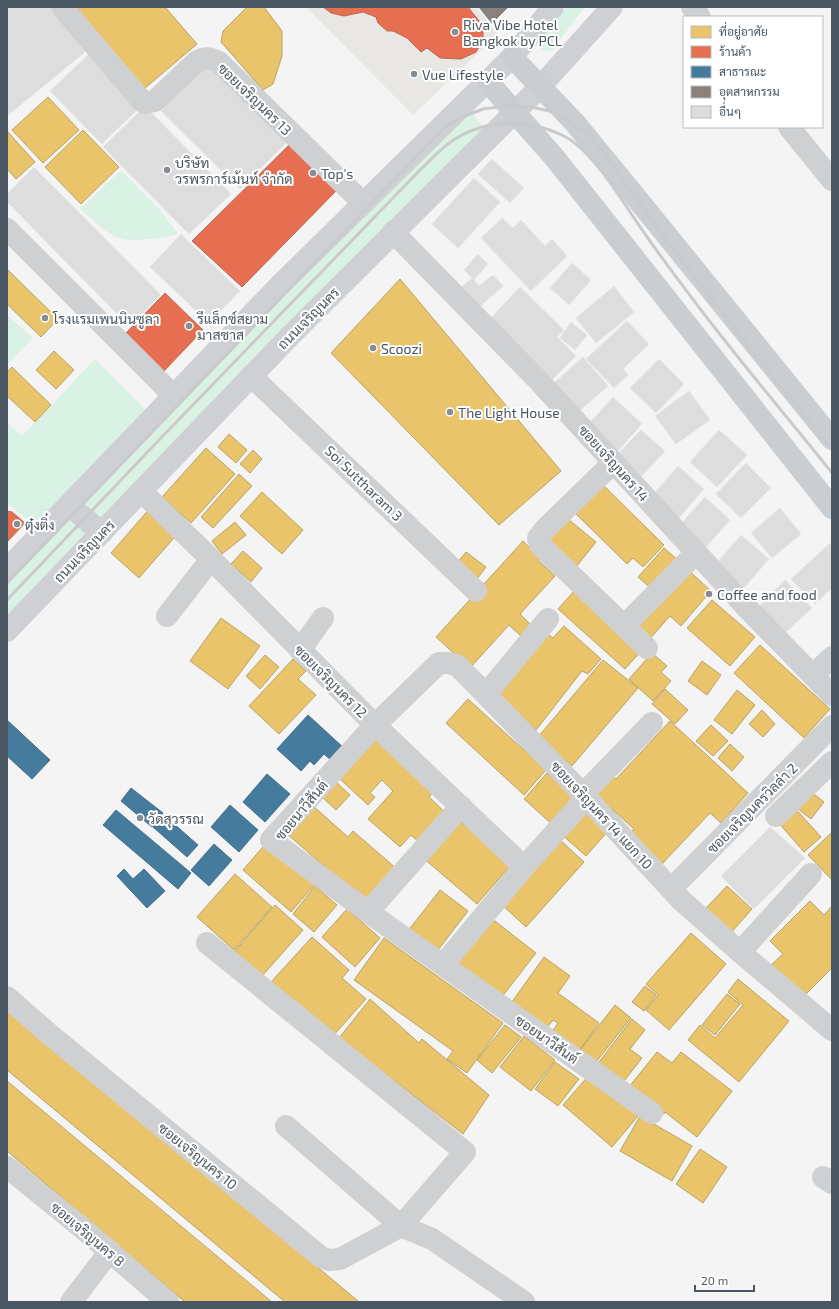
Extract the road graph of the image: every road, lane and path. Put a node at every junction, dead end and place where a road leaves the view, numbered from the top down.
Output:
1 (62, 7) edge
2 (553, 7) edge
3 (612, 7) edge
4 (692, 7) edge
5 (699, 16) edge
6 (512, 57) junction
7 (488, 82) junction
8 (541, 86) junction
9 (516, 112) junction
10 (790, 128) edge
11 (832, 180) edge
12 (363, 204) junction
13 (7, 230) edge
14 (393, 232) junction
15 (251, 376) junction
16 (173, 395) junction
17 (832, 439) edge
18 (613, 463) junction
19 (142, 492) junction
20 (69, 505) junction
21 (832, 508) edge
22 (102, 533) junction
23 (696, 553) junction
24 (211, 559) junction
25 (7, 569) edge
26 (476, 591) dead end
27 (167, 616) dead end
28 (323, 618) dead end
29 (548, 619) dead end
30 (624, 626) junction
31 (7, 631) edge
32 (647, 648) dead end
33 (300, 650) junction
34 (832, 657) edge
35 (813, 674) junction
36 (486, 694) junction
37 (832, 695) edge
38 (652, 723) dead end
39 (375, 725) junction
40 (832, 726) edge
41 (832, 762) edge
42 (585, 796) junction
43 (461, 806) junction
44 (776, 816) dead end
45 (524, 867) junction
46 (811, 874) dead end
47 (671, 890) junction
48 (368, 912) junction
49 (207, 943) dead end
50 (740, 952) junction
51 (443, 965) junction
52 (7, 998) edge
53 (832, 1030) edge
54 (652, 1113) dead end
55 (286, 1126) dead end
56 (10, 1177) edge
57 (401, 1226) junction
58 (110, 1251) junction
59 (71, 1302) edge
60 (168, 1302) edge
61 (524, 1302) edge

1 - 12 street, ซอยเจริญนคร 13
2 - 6 main road
3 - 8 main road, ถนนเจริญนคร
4 - 5 street
6 - 7 main road
6 - 8 main road
7 - 9 main road
7 - 12 main road
8 - 9 main road, ถนนเจริญนคร
8 - 17 main road
9 - 14 main road, ถนนเจริญนคร
9 - 21 main road
10 - 11 street
12 - 16 main road
13 - 16 street
14 - 15 main road, ถนนเจริญนคร
14 - 18 street, ซอยเจริญนคร 14
15 - 19 main road, ถนนเจริญนคร
15 - 26 street, Soi Suttharam 3
16 - 20 main road
18 - 23 street, ซอยเจริญนคร 14
18 - 30 street
19 - 22 main road, ถนนเจริญนคร
19 - 24 street, ซอยเจริญนคร 12
20 - 22 main road
20 - 25 main road
22 - 31 main road, ถนนเจริญนคร
23 - 30 street
23 - 35 street, ซอยเจริญนคร 14
24 - 27 street
24 - 33 street, ซอยเจริญนคร 12
28 - 33 street
29 - 36 street
30 - 32 street
33 - 39 street, ซอยเจริญนคร 12
34 - 35 street
35 - 37 street, ซอยเจริญนคร 14
36 - 39 street, ซอยเจริญนคร 14 แยก 10
36 - 42 street, ซอยเจริญนคร 14 แยก 10
38 - 42 street
39 - 43 street, ซอยเจริญนคร 12
39 - 48 street, ซอยนาวีสันต์
40 - 47 street, ซอยเจริญนครวิลล่า 2
41 - 44 street
42 - 45 street
42 - 47 street, ซอยเจริญนคร 14 แยก 10
43 - 45 street, ซอยเจริญนคร 12
43 - 48 street
45 - 51 street
46 - 50 street
47 - 50 street, ซอยเจริญนคร 14 แยก 10
48 - 51 street, ซอยนาวีสันต์
49 - 57 street, ซอยเจริญนคร 10
50 - 53 street, ซอยเจริญนคร 14 แยก 10
51 - 54 street, ซอยนาวีสันต์
52 - 57 street, ซอยเจริญนคร 10
55 - 57 street
56 - 58 street, ซอยเจริญนคร 8
57 - 61 street
58 - 59 street
58 - 60 street, ซอยเจริญนคร 8

